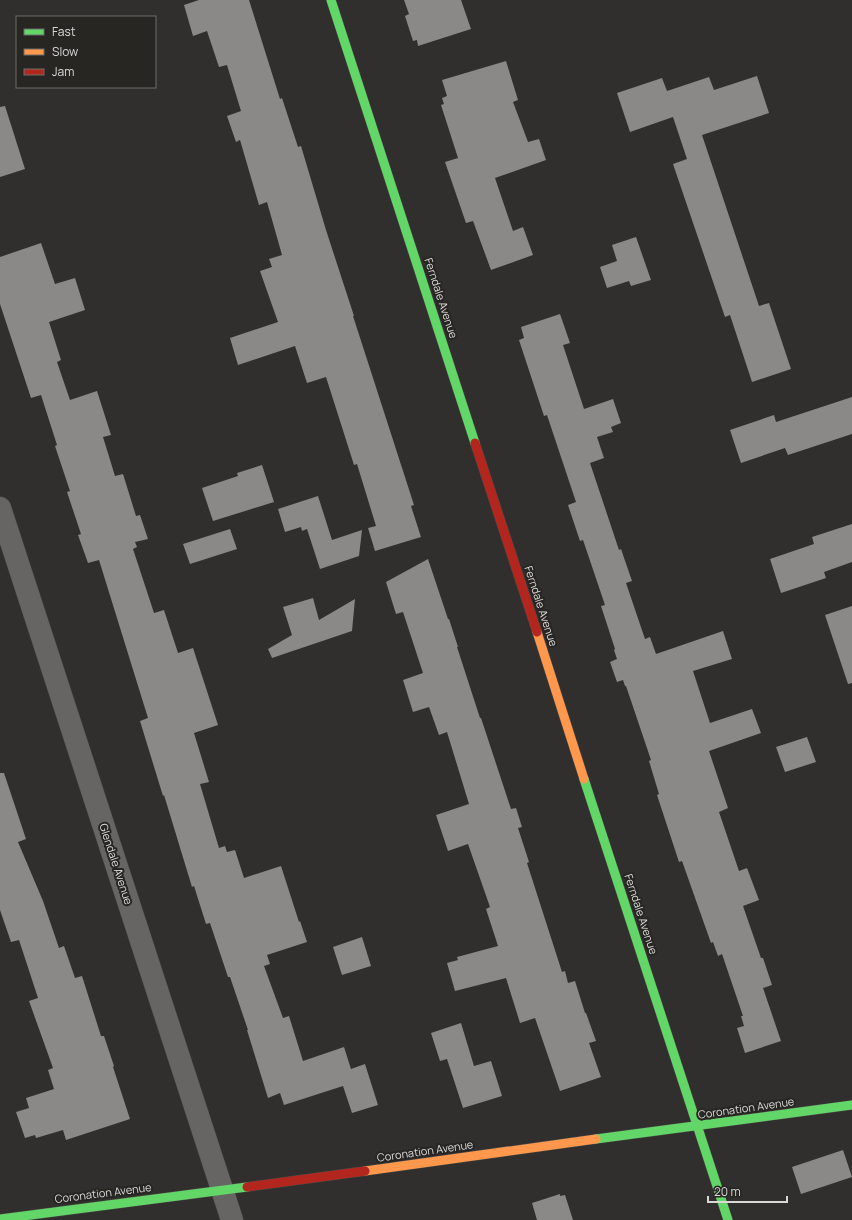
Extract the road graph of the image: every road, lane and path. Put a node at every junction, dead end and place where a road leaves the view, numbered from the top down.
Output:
1 (331, 0) edge
2 (0, 508) edge
3 (852, 1105) edge
4 (698, 1127) junction
5 (223, 1190) junction
6 (0, 1219) edge
7 (232, 1220) edge
8 (728, 1220) edge

1 - 4 street, Ferndale Avenue
2 - 5 street, Glendale Avenue
3 - 4 street, Coronation Avenue
4 - 5 street, Coronation Avenue
4 - 8 street, Ferndale Avenue
5 - 6 street, Coronation Avenue
5 - 7 street, Glendale Avenue

